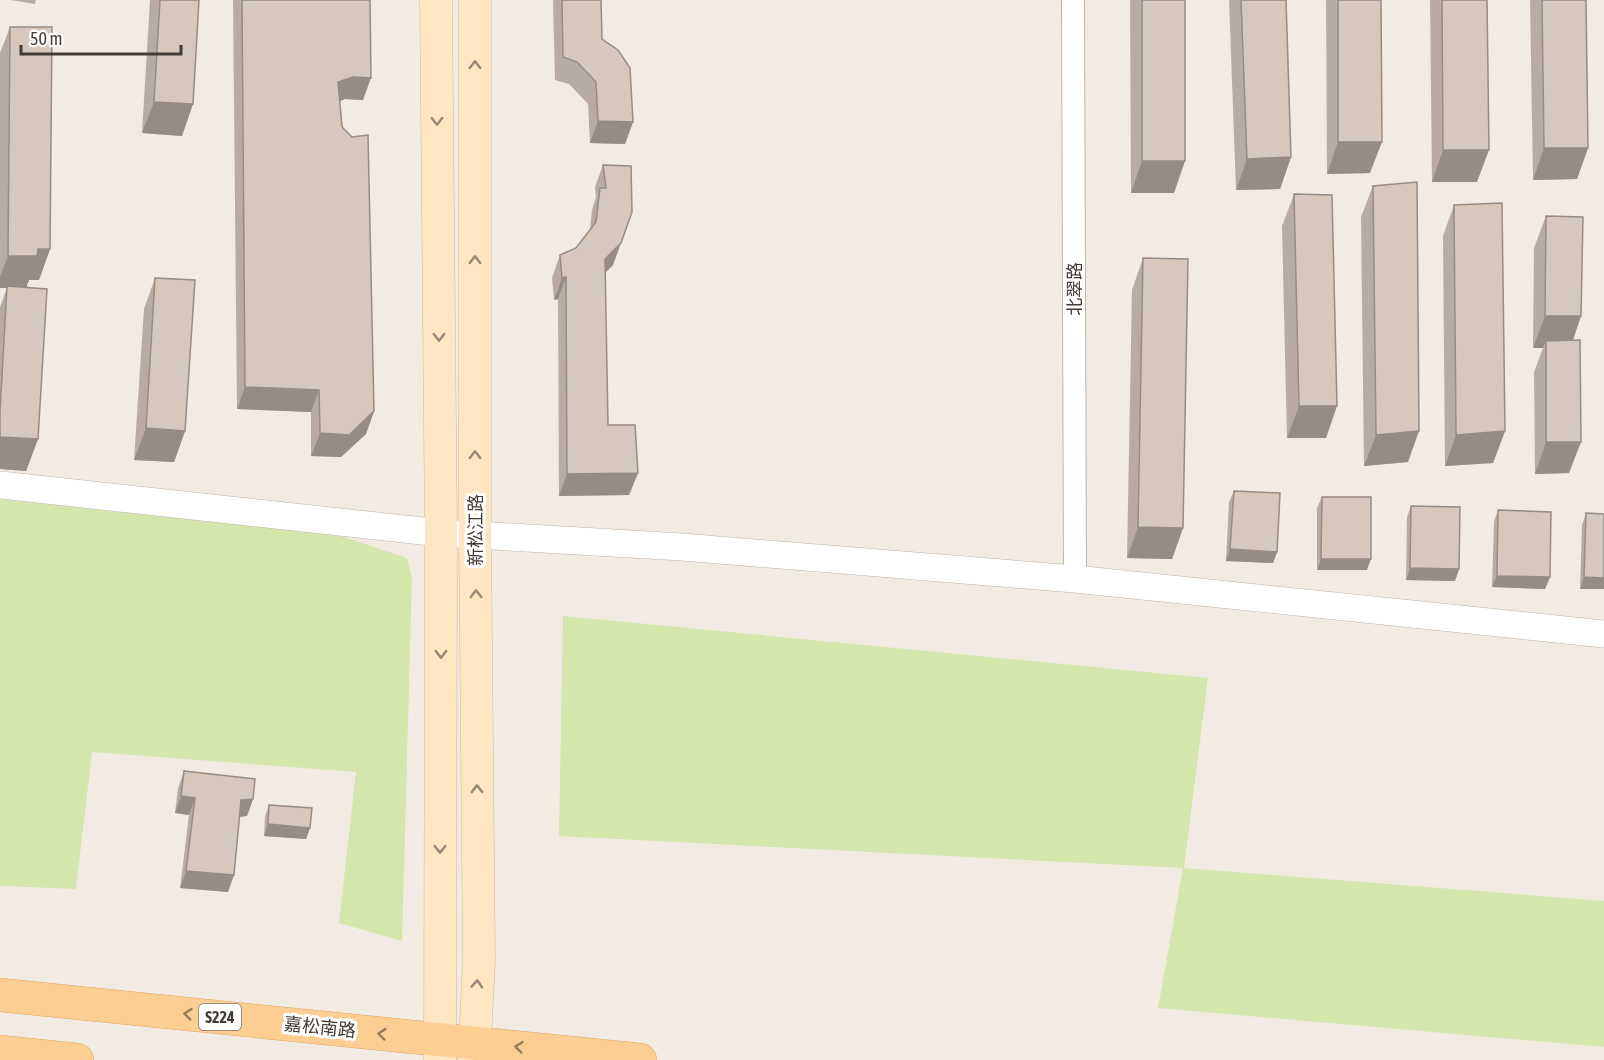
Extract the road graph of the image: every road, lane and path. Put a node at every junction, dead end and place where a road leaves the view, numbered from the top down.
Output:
1 (436, 0) edge
2 (475, 0) edge
3 (1073, 0) edge
4 (0, 485) edge
5 (441, 532) junction
6 (475, 534) junction
7 (1075, 579) junction
8 (1604, 634) edge
9 (0, 995) edge
10 (440, 1050) edge
11 (474, 1051) edge
12 (0, 1052) edge
13 (77, 1060) edge
14 (640, 1060) edge

1 -> 5 main road, 新松江路
6 -> 2 main road, 新松江路
3 - 7 street, 北翠路
4 - 5 street
5 - 6 street
5 -> 10 main road, 新松江路
6 - 7 street
11 -> 6 main road, 新松江路
7 - 8 street
10 -> 9 main road, 嘉松南路 / S224
10 - 11 main road, 嘉松南路 / S224
14 -> 11 main road, 嘉松南路 / S224
12 - 13 main road

